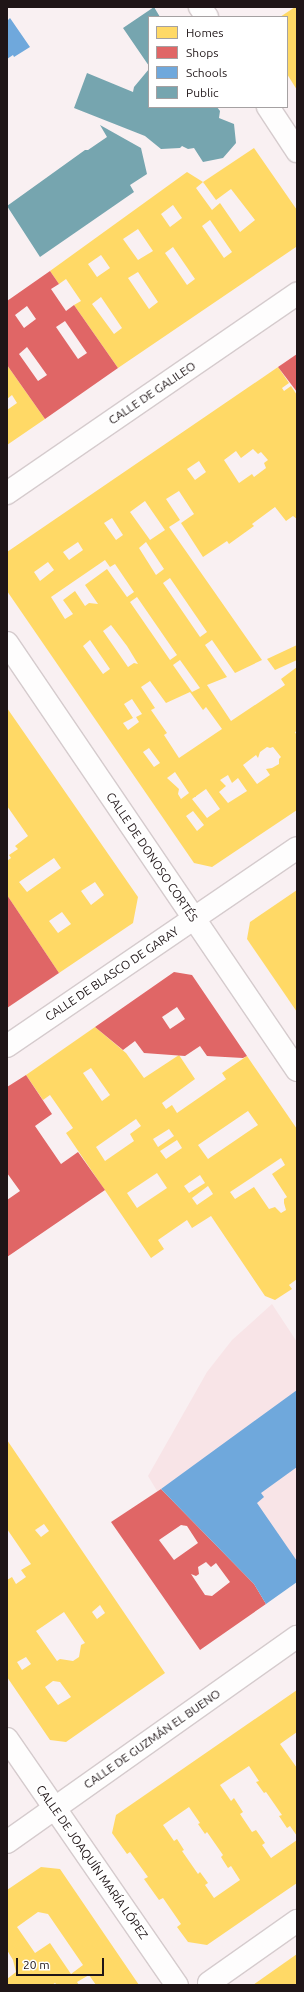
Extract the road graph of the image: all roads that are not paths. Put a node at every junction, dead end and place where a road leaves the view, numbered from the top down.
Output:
1 (200, 7) edge
2 (206, 16) edge
3 (269, 108) edge
4 (297, 151) edge
5 (297, 294) edge
6 (7, 493) edge
7 (7, 643) edge
8 (297, 848) edge
9 (194, 918) junction
10 (7, 1046) edge
11 (297, 1070) edge
12 (297, 1637) edge
13 (7, 1739) edge
14 (55, 1808) junction
15 (7, 1842) edge
16 (297, 1922) edge
17 (209, 1983) dead end
18 (177, 1985) edge

1 - 2 street
3 - 4 street
5 - 6 street, CALLE DE GALILEO
7 - 9 street, CALLE DE DONOSO CORTÉS
8 - 9 street, CALLE DE BLASCO DE GARAY
9 - 10 street, CALLE DE BLASCO DE GARAY
9 - 11 street, CALLE DE DONOSO CORTÉS
12 - 14 street, CALLE DE GUZMÁN EL BUENO
13 - 14 street, CALLE DE JOAQUÍN MARÍA LÓPEZ
14 - 15 street, CALLE DE GUZMÁN EL BUENO
14 - 18 street, CALLE DE JOAQUÍN MARÍA LÓPEZ
16 - 17 street

